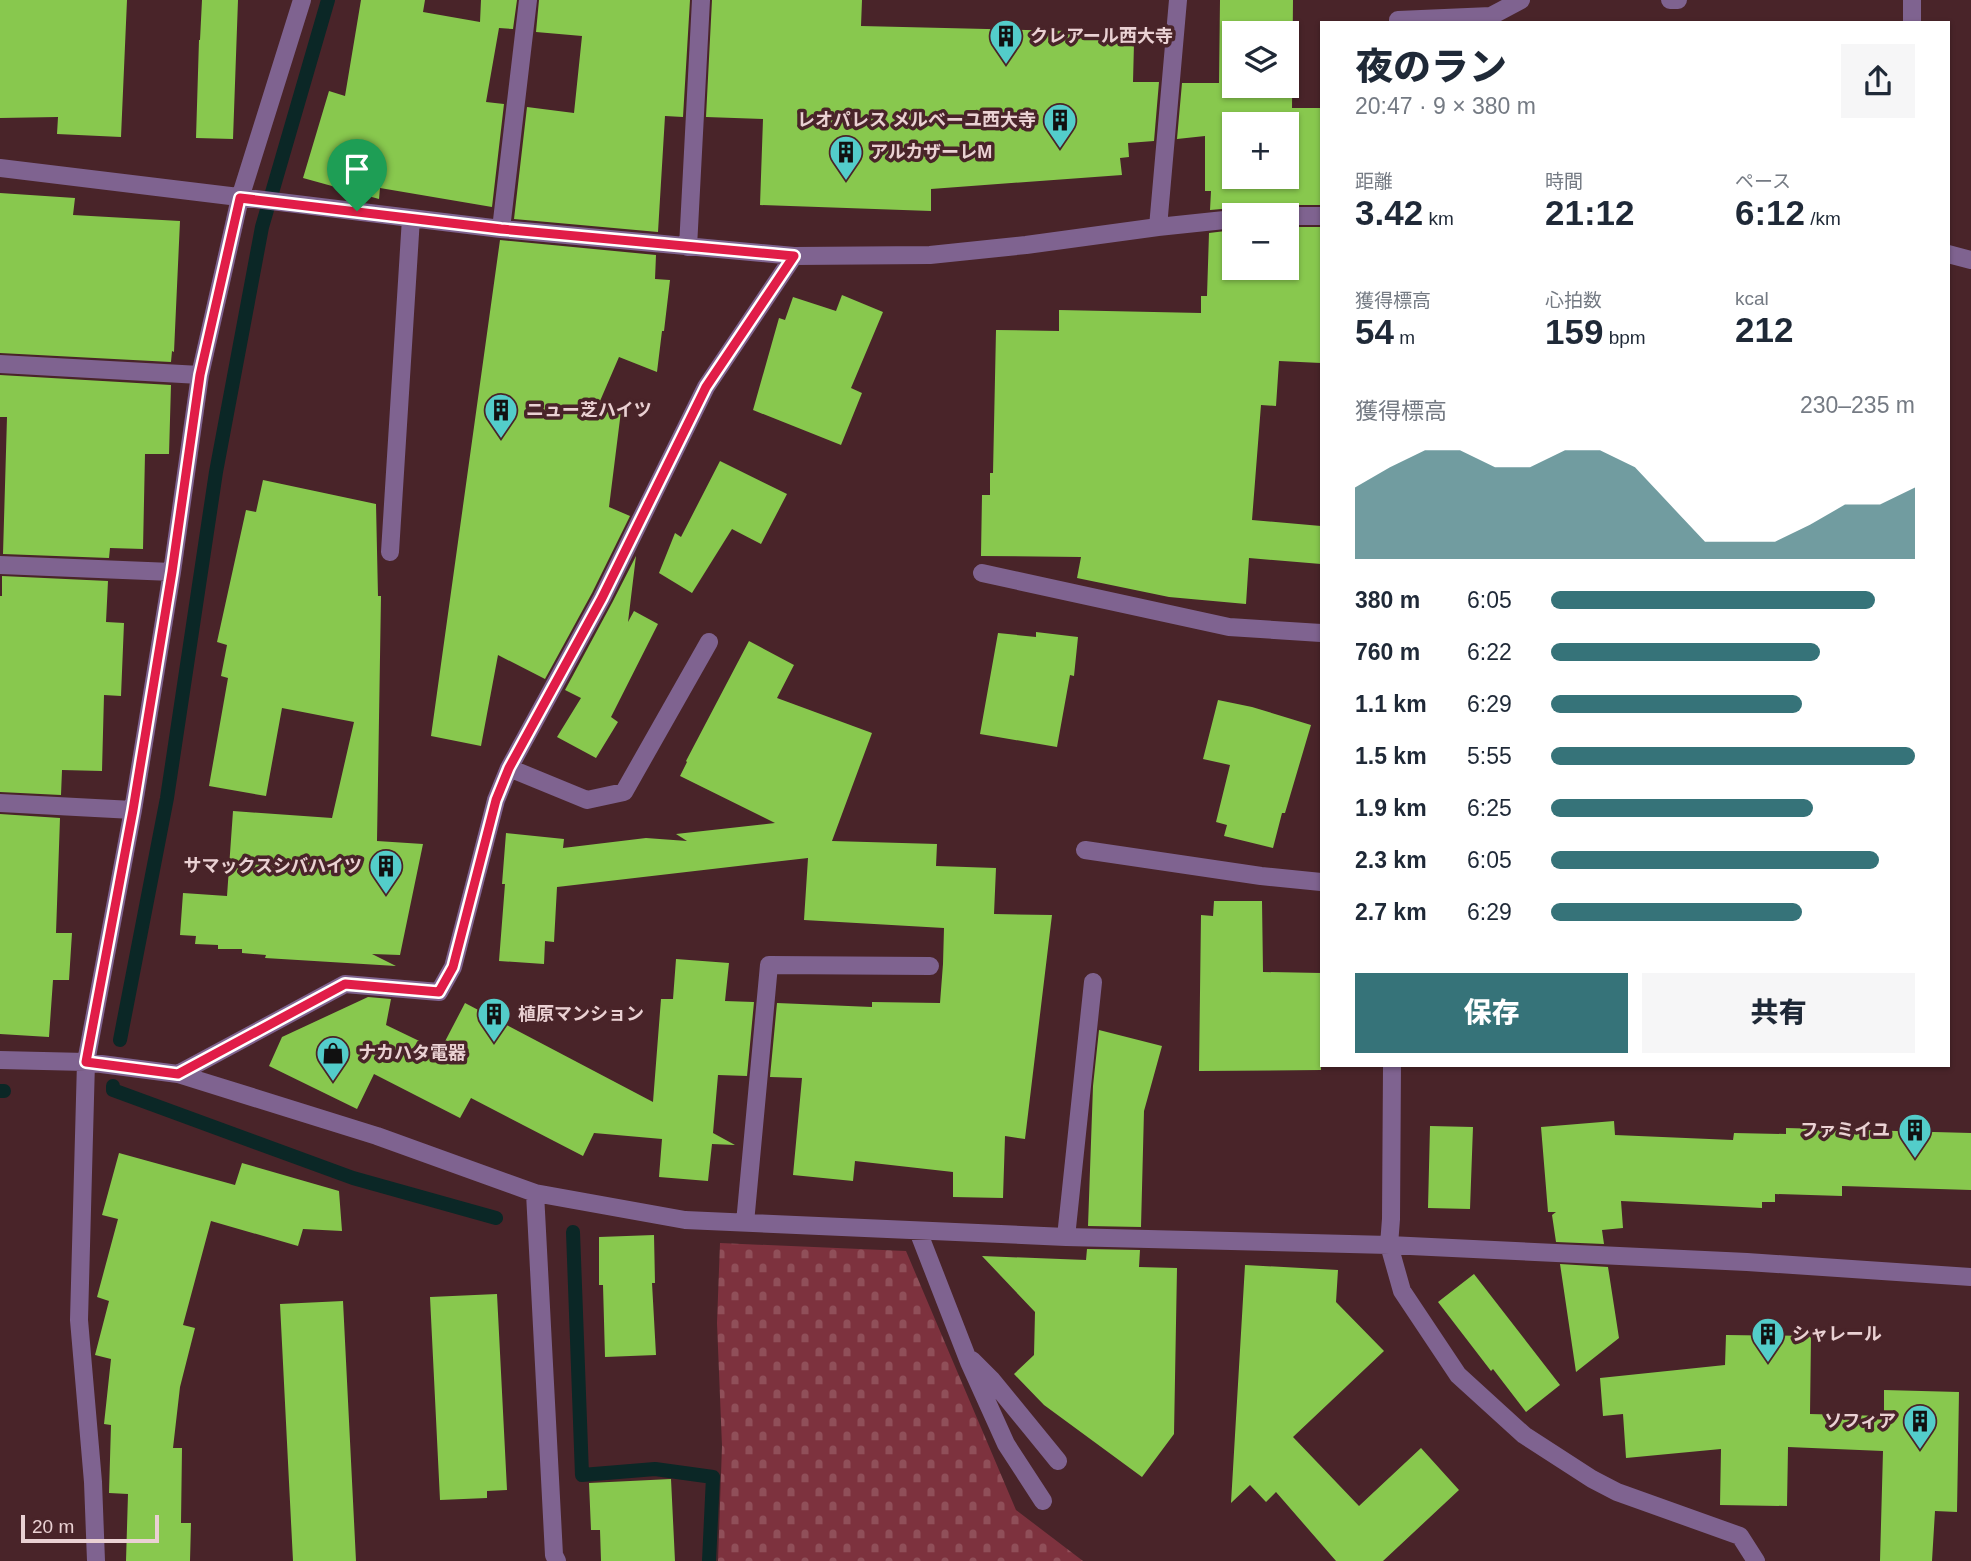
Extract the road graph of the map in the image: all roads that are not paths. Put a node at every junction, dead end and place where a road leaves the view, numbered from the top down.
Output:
1 (302, 0) edge
2 (528, 0) edge
3 (701, 0) edge
4 (1178, 0) edge
5 (1521, 0) edge
6 (1670, 0) edge
7 (1678, 0) edge
8 (1912, 0) edge
9 (1398, 21) edge
10 (1912, 21) edge
11 (0, 168) edge
12 (240, 198) junction
13 (1299, 216) edge
14 (1320, 216) edge
15 (411, 218) junction
16 (1222, 220) edge
17 (1158, 227) junction
18 (501, 229) junction
19 (688, 247) junction
20 (1950, 255) edge
21 (794, 256) junction
22 (1971, 260) edge
23 (0, 364) edge
24 (200, 375) junction
25 (390, 552) dead end
26 (0, 565) edge
27 (172, 572) junction
28 (982, 573) dead end
29 (1320, 633) edge
30 (709, 642) dead end
31 (509, 768) junction
32 (0, 803) edge
33 (133, 810) junction
34 (1085, 850) dead end
35 (1320, 882) edge
36 (930, 966) dead end
37 (1093, 982) dead end
38 (0, 1060) edge
39 (86, 1062) junction
40 (1392, 1067) edge
41 (178, 1074) junction
42 (535, 1193) junction
43 (745, 1223) junction
44 (918, 1231) junction
45 (1066, 1237) junction
46 (1389, 1245) junction
47 (1971, 1277) edge
48 (965, 1353) junction
49 (1058, 1461) dead end
50 (1044, 1501) dead end
51 (96, 1561) edge
52 (557, 1561) edge
53 (1756, 1561) edge

1 - 12 street
2 - 18 street
3 - 19 street
4 - 17 street
5 - 9 street
6 - 7 street
8 - 10 street
11 - 12 street
12 - 15 street
12 - 24 street
13 - 14 street
15 - 18 street
15 - 25 street
16 - 17 street
17 - 21 street
18 - 19 street
19 - 21 street
20 - 22 street
21 - 31 street
23 - 24 street
24 - 27 street
26 - 27 street
27 - 33 street
28 - 29 street
30 - 31 street
31 - 41 street
32 - 33 street
33 - 39 street
34 - 35 street
36 - 43 street
37 - 45 street
38 - 39 street
39 - 41 street
39 - 51 street
40 - 46 street
41 - 42 street
42 - 43 street
42 - 52 street
43 - 44 street
44 - 45 street
44 - 48 street
45 - 46 street
46 - 47 street
46 - 53 street
48 - 49 street
48 - 50 street

